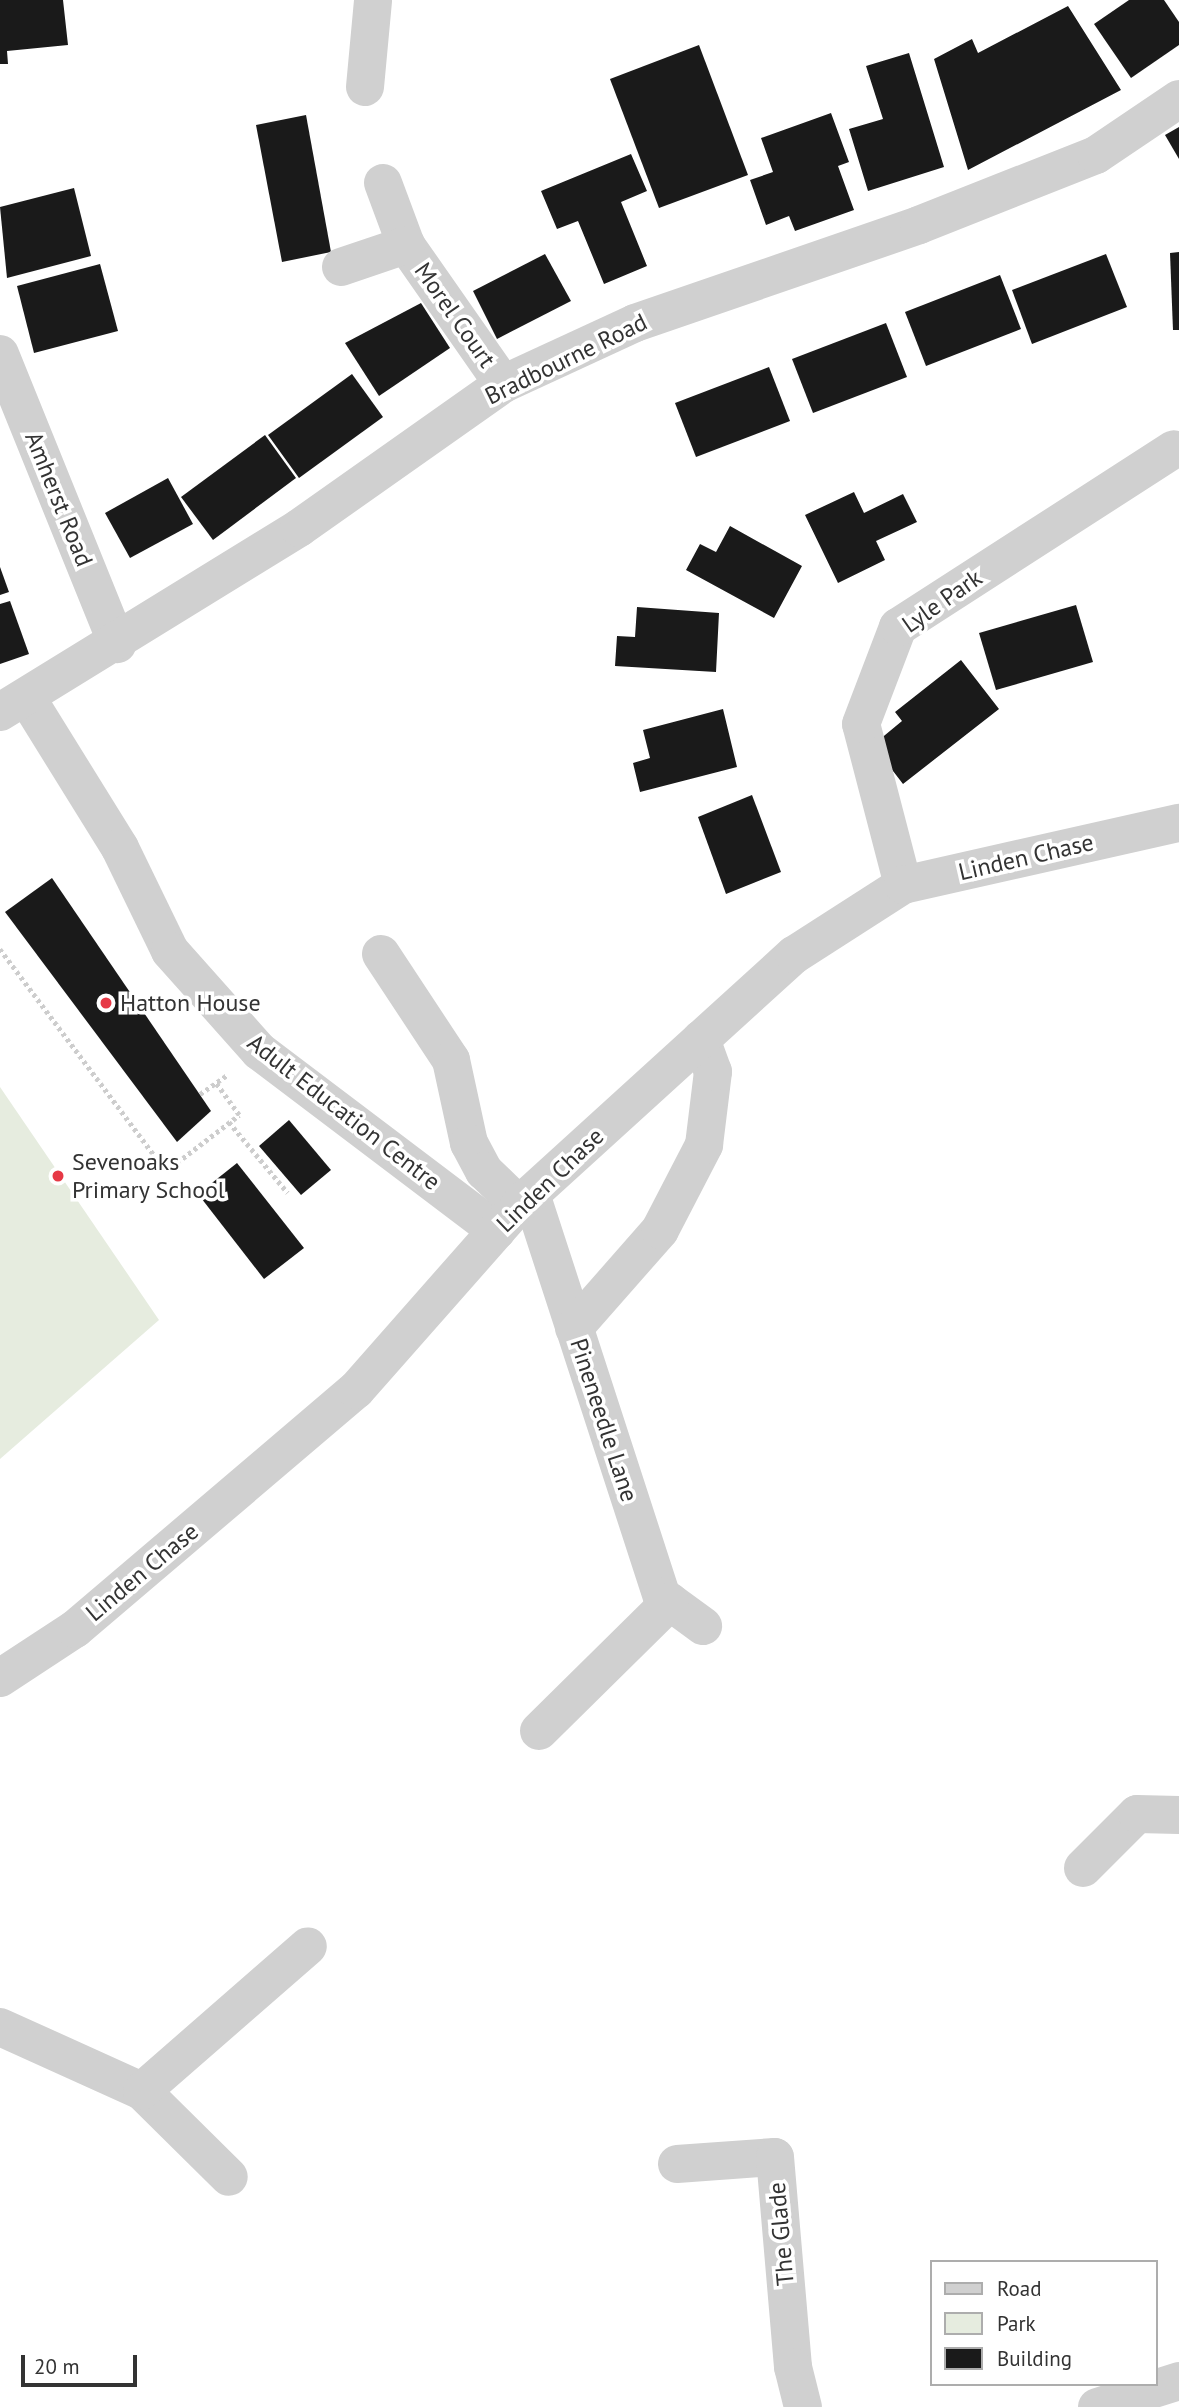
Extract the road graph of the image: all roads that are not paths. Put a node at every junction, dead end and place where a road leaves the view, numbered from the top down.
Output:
1 (373, 0) edge
2 (365, 87) dead end
3 (1179, 99) edge
4 (383, 183) dead end
5 (406, 245) junction
6 (341, 267) dead end
7 (0, 354) edge
8 (503, 384) junction
9 (1174, 449) dead end
10 (117, 644) junction
11 (13, 705) edge
12 (1179, 823) edge
13 (903, 885) junction
14 (382, 954) dead end
15 (701, 1039) junction
16 (516, 1210) junction
17 (574, 1328) junction
18 (670, 1602) junction
19 (704, 1626) dead end
20 (0, 1678) edge
21 (539, 1731) dead end
22 (1179, 1815) edge
23 (1083, 1868) dead end
24 (308, 1946) dead end
25 (0, 2027) edge
26 (142, 2091) junction
27 (677, 2164) dead end
28 (229, 2177) dead end
29 (1179, 2381) edge
30 (803, 2407) edge
31 (1097, 2407) edge

1 - 2 street
3 - 8 street, Bradbourne Road
4 - 5 street, Morel Court
5 - 6 street, Morel Court
5 - 8 street, Morel Court
7 - 10 street, Amherst Road
8 - 10 street, Bradbourne Road
9 - 13 street, Lyle Park
10 - 11 street, Bradbourne Road
11 - 16 street, Adult Education Centre
12 - 13 street, Linden Chase
13 - 15 street, Linden Chase
14 - 16 street
15 - 16 street, Linden Chase
15 - 17 street
16 - 17 street, Pineneedle Lane
16 - 20 street, Linden Chase
17 - 18 street, Pineneedle Lane
18 - 19 street, Pineneedle Lane
18 - 21 street
22 - 23 street
24 - 26 street
25 - 26 street
26 - 28 street
27 - 30 street, The Glade
29 - 31 street

